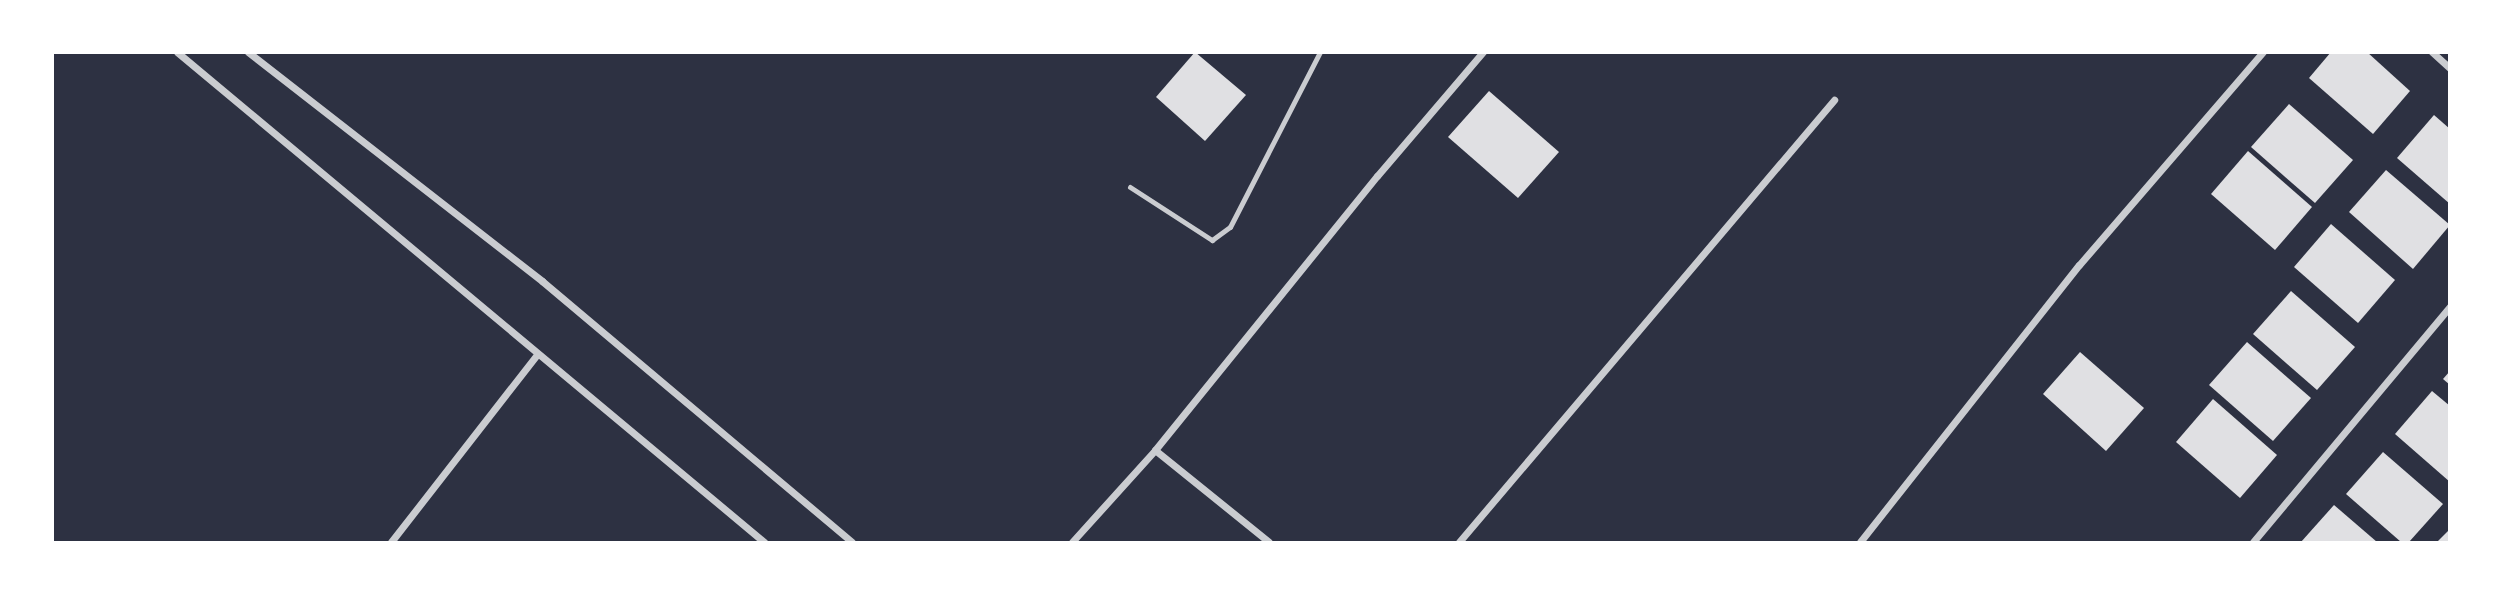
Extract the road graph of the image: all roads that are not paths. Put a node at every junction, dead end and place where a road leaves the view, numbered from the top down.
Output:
1 (177, 52) edge
2 (248, 52) edge
3 (1320, 52) edge
4 (1483, 52) edge
5 (2263, 52) edge
6 (2432, 52) edge
7 (2449, 68) edge
8 (1834, 100) dead end
9 (1130, 187) dead end
10 (2449, 306) edge
11 (536, 356) junction
12 (1155, 450) junction
13 (391, 542) edge
14 (764, 542) edge
15 (852, 542) edge
16 (1072, 542) edge
17 (1269, 542) edge
18 (1459, 542) edge
19 (1860, 542) edge
20 (2253, 542) edge

1 - 11 street
2 - 15 street
3 - 9 lane
4 - 12 street
5 - 19 street
6 - 7 street
8 - 18 street
10 - 20 street
11 - 13 street
11 - 14 street
12 - 16 street
12 - 17 street

